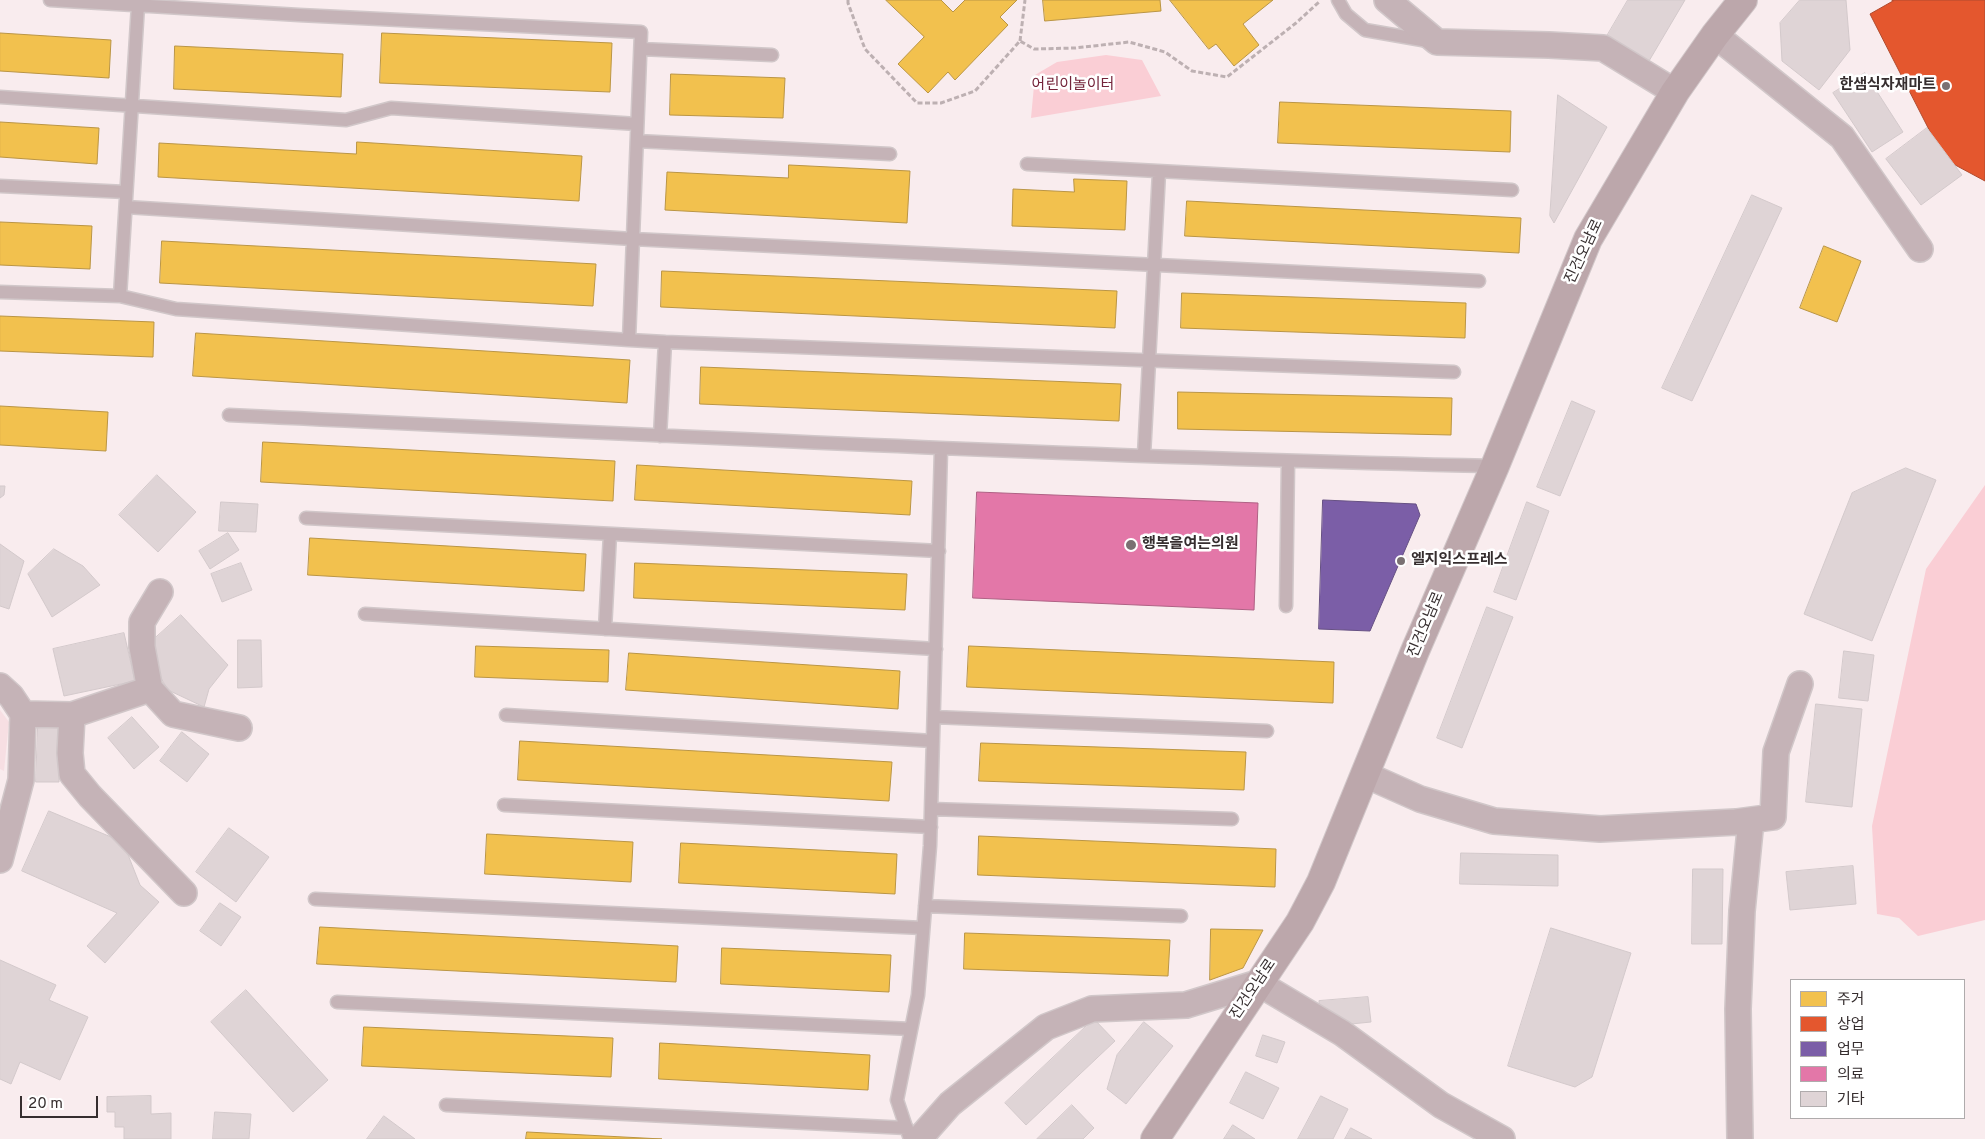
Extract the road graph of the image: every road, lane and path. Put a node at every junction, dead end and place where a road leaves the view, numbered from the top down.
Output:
1 (50, 0) edge
2 (848, 0) edge
3 (1025, 0) edge
4 (1322, 0) edge
5 (1338, 0) edge
6 (1387, 0) edge
7 (1743, 0) edge
8 (138, 5) junction
9 (1715, 35) junction
10 (1020, 41) junction
11 (1437, 42) junction
12 (640, 49) junction
13 (772, 55) dead end
14 (1674, 92) junction
15 (0, 97) edge
16 (132, 105) junction
17 (637, 124) junction
18 (637, 141) junction
19 (890, 154) dead end
20 (1027, 164) dead end
21 (1158, 172) junction
22 (0, 186) edge
23 (1512, 190) dead end
24 (126, 192) junction
25 (126, 208) junction
26 (633, 239) junction
27 (1920, 248) dead end
28 (1154, 264) junction
29 (1479, 281) dead end
30 (0, 292) edge
31 (120, 296) junction
32 (628, 340) junction
33 (665, 342) junction
34 (1149, 360) junction
35 (1454, 372) dead end
36 (229, 415) dead end
37 (660, 436) junction
38 (941, 448) junction
39 (1144, 455) junction
40 (1288, 462) junction
41 (1495, 466) junction
42 (306, 518) dead end
43 (610, 534) junction
44 (938, 551) junction
45 (160, 592) dead end
46 (1286, 606) dead end
47 (364, 614) dead end
48 (605, 629) junction
49 (936, 649) junction
50 (1800, 684) dead end
51 (0, 686) edge
52 (150, 690) junction
53 (23, 714) junction
54 (72, 716) junction
55 (506, 716) dead end
56 (934, 717) junction
57 (239, 728) dead end
58 (1267, 731) dead end
59 (933, 740) junction
60 (1366, 775) junction
61 (504, 805) dead end
62 (931, 809) junction
63 (1232, 819) dead end
64 (1751, 820) junction
65 (931, 827) junction
66 (0, 860) edge
67 (184, 893) dead end
68 (315, 899) dead end
69 (925, 906) junction
70 (1180, 916) dead end
71 (923, 928) junction
72 (1258, 983) junction
73 (337, 1002) dead end
74 (911, 1029) junction
75 (446, 1105) dead end
76 (912, 1136) edge
77 (1155, 1139) edge
78 (1502, 1139) edge
79 (1740, 1139) edge

1 - 8 lane
2 - 10 path
3 - 10 path
4 - 10 path
5 - 11 lane
6 - 11 street
7 - 9 main road, 진건오남로
8 - 12 lane
8 - 16 lane
9 - 14 main road, 진건오남로
9 - 27 street
11 - 14 street
12 - 13 lane
12 - 17 lane
14 - 41 main road, 진건오남로
15 - 16 lane
16 - 17 lane
16 - 24 lane
17 - 18 lane
18 - 19 lane
18 - 26 lane
20 - 21 lane
21 - 23 lane
21 - 28 lane
22 - 24 lane
24 - 25 lane
25 - 26 lane
25 - 31 lane
26 - 28 lane
26 - 32 lane
28 - 29 lane
28 - 34 lane
30 - 31 lane
31 - 32 lane
32 - 33 lane
33 - 34 lane
33 - 37 lane
34 - 35 lane
34 - 39 lane
36 - 37 lane
37 - 38 lane
38 - 39 lane
38 - 44 lane
39 - 40 lane
40 - 41 lane
40 - 46 lane
41 - 60 main road, 진건오남로
42 - 43 lane
43 - 44 lane
43 - 48 lane
44 - 49 lane
45 - 52 street
47 - 48 lane
48 - 49 lane
49 - 56 lane
50 - 64 street
51 - 53 street
52 - 54 street
52 - 57 street
53 - 54 street
53 - 66 street
54 - 67 street
55 - 59 lane
56 - 58 lane
56 - 59 lane
59 - 62 lane
60 - 64 street
60 - 72 main road, 진건오남로
61 - 65 lane
62 - 63 lane
62 - 65 lane
64 - 79 street
65 - 69 lane
68 - 71 lane
69 - 70 lane
69 - 71 lane
71 - 74 lane
72 - 76 street
72 - 77 main road, 진건오남로
72 - 78 street
73 - 74 lane
74 - 76 lane
75 - 76 lane

